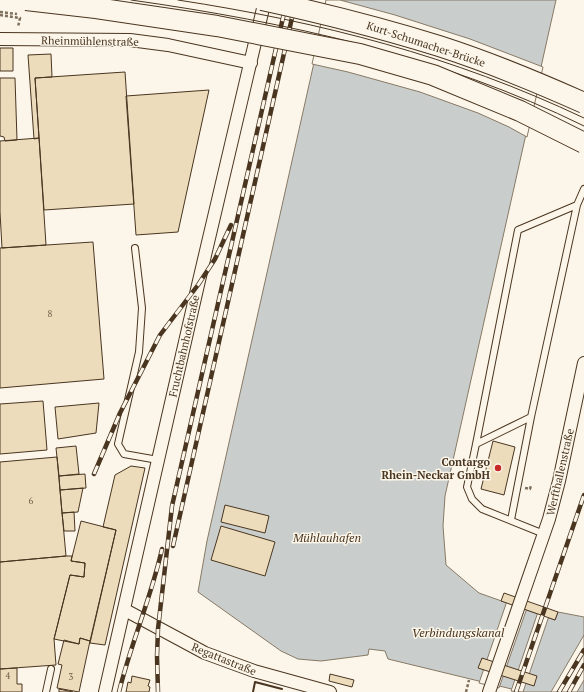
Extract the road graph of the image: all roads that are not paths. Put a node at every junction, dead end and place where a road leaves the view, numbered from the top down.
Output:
1 (264, 0) edge
2 (23, 9) edge
3 (0, 39) edge
4 (251, 63) junction
5 (584, 103) edge
6 (584, 143) edge
7 (584, 189) edge
8 (578, 205) junction
9 (135, 248) dead end
10 (584, 363) edge
11 (531, 418) junction
12 (476, 444) junction
13 (158, 460) junction
14 (511, 520) junction
15 (544, 534) junction
16 (125, 610) junction
17 (51, 669) dead end
18 (46, 692) edge
19 (105, 692) edge
20 (330, 692) edge
21 (489, 692) edge

1 - 4 street, Fruchtbahnhofstraße
1 - 5 highway, Kurt-Schumacher-Brücke, bridge
2 - 6 highway, bridge
3 - 4 street, Rheinmühlenstraße
4 - 13 street, Fruchtbahnhofstraße
7 - 8 lane
8 - 11 lane
8 - 12 lane
9 - 13 lane
10 - 15 street, Werfthallenstraße
11 - 12 lane
11 - 14 lane
12 - 14 lane
13 - 16 street, Fruchtbahnhofstraße
14 - 15 lane
15 - 21 street, Werfthallenstraße
16 - 19 street, Fruchtbahnhofstraße
16 - 20 street, Regattastraße
17 - 18 lane

